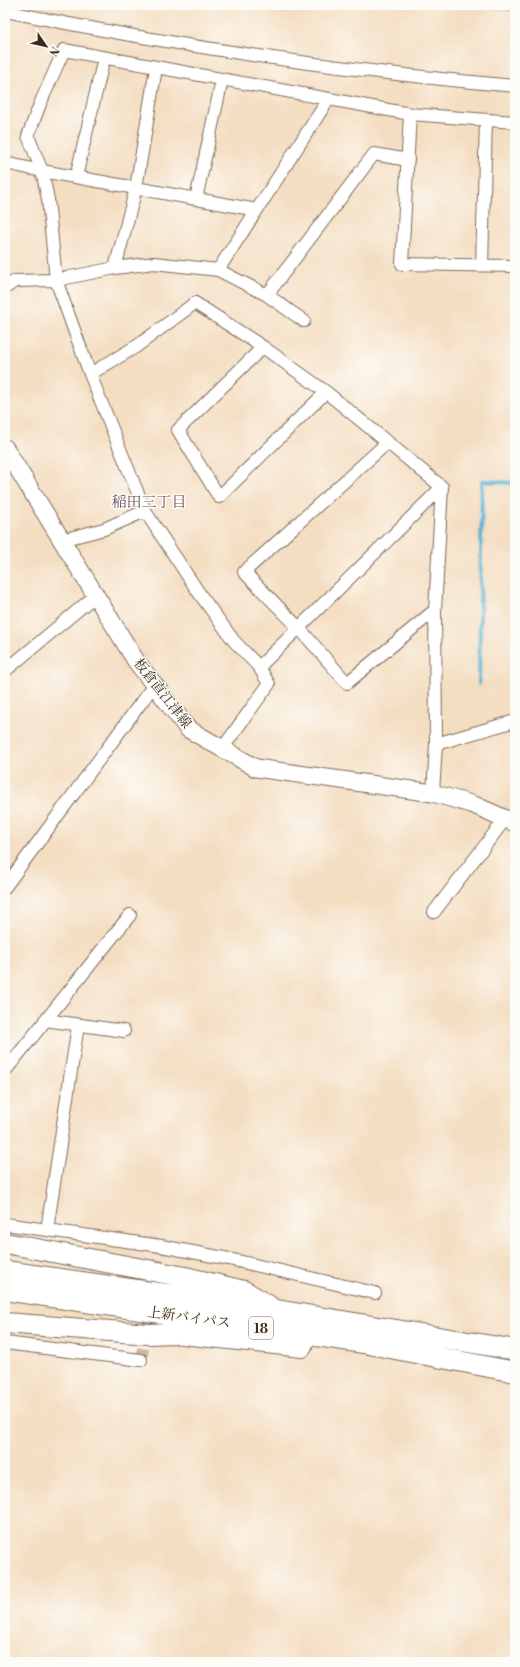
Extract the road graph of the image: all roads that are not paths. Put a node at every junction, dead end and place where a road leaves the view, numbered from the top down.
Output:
1 (5, 11) edge
2 (104, 58) junction
3 (156, 68) junction
4 (222, 80) junction
5 (515, 86) edge
6 (328, 100) junction
7 (410, 114) junction
8 (486, 120) junction
9 (515, 122) edge
10 (408, 160) junction
11 (5, 163) edge
12 (42, 171) junction
13 (76, 177) junction
14 (136, 188) junction
15 (196, 199) junction
16 (257, 210) junction
17 (482, 265) junction
18 (515, 266) edge
19 (115, 268) junction
20 (218, 270) junction
21 (56, 280) junction
22 (5, 288) edge
23 (267, 295) junction
24 (304, 321) dead end
25 (263, 347) junction
26 (90, 374) junction
27 (326, 392) junction
28 (388, 442) junction
29 (5, 448) edge
30 (442, 487) junction
31 (145, 511) junction
32 (62, 540) junction
33 (96, 595) junction
34 (435, 610) junction
35 (299, 628) junction
36 (259, 667) junction
37 (5, 671) edge
38 (154, 685) junction
39 (515, 720) edge
40 (436, 744) junction
41 (222, 749) junction
42 (433, 793) junction
43 (510, 821) edge
44 (5, 887) edge
45 (434, 912) dead end
46 (130, 915) dead end
47 (45, 1020) junction
48 (78, 1025) junction
49 (124, 1031) dead end
50 (5, 1072) edge
51 (5, 1224) edge
52 (47, 1230) junction
53 (5, 1243) edge
54 (5, 1271) edge
55 (5, 1290) edge
56 (375, 1293) dead end
57 (277, 1310) junction
58 (5, 1323) edge
59 (5, 1342) edge
60 (515, 1350) edge
61 (444, 1358) junction
62 (141, 1360) dead end
63 (515, 1372) edge

1 - 5 street
2 - 3 street
2 - 12 street
2 - 13 street
3 - 4 street
3 - 14 street
4 - 6 street
4 - 15 street
6 - 7 street
6 - 16 street
7 - 8 street
7 - 10 street
8 - 9 street
8 - 17 street
10 - 17 street
10 - 23 street
11 - 12 street
12 - 13 street
12 - 21 street
13 - 14 street
14 - 15 street
14 - 19 street
15 - 16 street
16 - 20 street
17 - 18 street
19 - 20 street
19 - 21 street
20 - 23 street
21 - 22 street
21 - 26 street
23 - 24 street
25 - 26 street
25 - 27 street
25 - 27 street
26 - 31 street
27 - 28 street
28 - 30 street
28 - 35 street
29 - 32 main road, 板倉直江津線
30 - 34 street
30 - 35 street
31 - 32 street
31 - 36 street
32 - 33 main road, 板倉直江津線
33 - 37 street
33 - 38 main road, 板倉直江津線
34 - 35 street
34 - 40 street
35 - 36 street
36 - 41 street
38 - 41 main road, 板倉直江津線
38 - 44 street
39 - 40 street
40 - 42 street
41 - 42 main road, 板倉直江津線
42 - 43 main road, 板倉直江津線
43 - 45 street
46 - 47 street
47 - 48 street
47 - 50 street
48 - 49 street
48 - 52 street
51 - 52 street
52 - 56 street
53 - 57 highway
54 - 57 highway, 上新バイパス / 18
55 - 61 highway, 上新バイパス / 18
57 - 60 highway, 上新バイパス / 18
58 - 61 highway, 18
59 - 62 street
61 - 63 highway, 上新バイパス / 18

